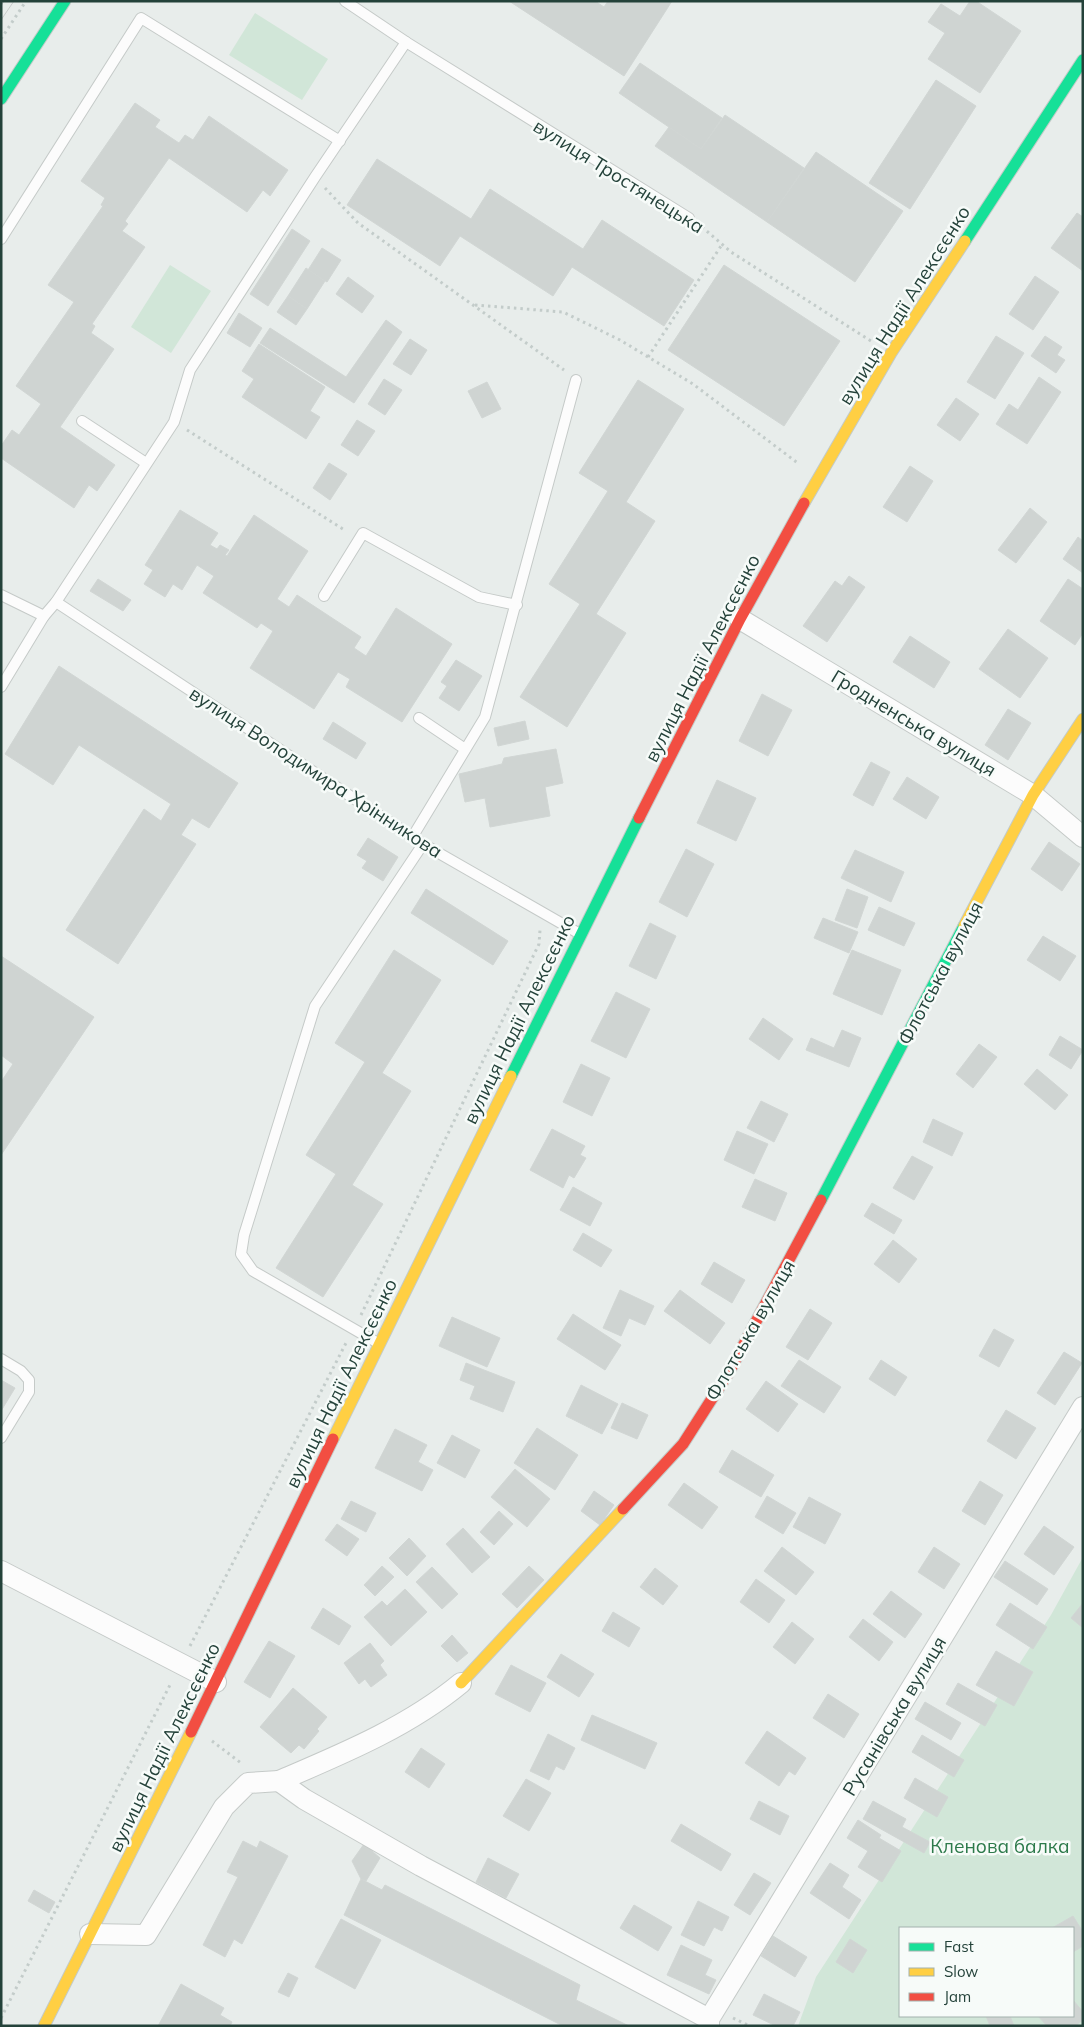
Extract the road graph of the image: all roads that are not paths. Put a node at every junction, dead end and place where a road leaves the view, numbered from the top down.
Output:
1 (65, 1) edge
2 (345, 1) edge
3 (406, 42) junction
4 (1083, 60) edge
5 (1, 99) edge
6 (340, 141) junction
7 (689, 218) road end
8 (1, 239) edge
9 (576, 380) road end
10 (82, 421) dead end
11 (146, 463) junction
12 (1, 595) edge
13 (324, 596) dead end
14 (56, 602) junction
15 (516, 604) junction
16 (44, 616) junction
17 (740, 619) junction
18 (1, 687) edge
19 (419, 718) dead end
20 (1083, 719) edge
21 (466, 750) junction
22 (1034, 795) junction
23 (413, 836) junction
24 (1083, 837) edge
25 (423, 844) junction
26 (581, 934) junction
27 (379, 1343) junction
28 (1, 1359) edge
29 (1083, 1407) edge
30 (1, 1438) edge
31 (1, 1570) edge
32 (216, 1682) junction
33 (454, 1688) joint
34 (279, 1781) junction
35 (90, 1934) junction
36 (709, 2023) edge
37 (44, 2026) edge

1 - 5 street
2 - 3 lane, вулиця Тростянецька
3 - 6 lane
3 - 7 lane, вулиця Тростянецька
4 - 17 street, вулиця Надії Алексєєнко
6 - 8 lane
6 - 11 lane
9 - 15 lane
10 - 11 lane
11 - 14 lane
12 - 16 lane
13 - 15 lane
14 - 16 lane
14 - 23 lane, вулиця Володимира Хрінникова
15 - 21 lane
16 - 18 lane
17 - 22 street, Гродненська вулиця
17 - 26 street, вулиця Надії Алексєєнко
19 - 21 lane
20 - 22 street, Флотська вулиця
21 - 23 lane
22 - 24 street, Гродненська вулиця
22 - 33 street, Флотська вулиця
23 - 25 lane, вулиця Володимира Хрінникова
25 - 26 lane, вулиця Володимира Хрінникова
25 - 27 lane
26 - 27 street, вулиця Надії Алексєєнко
27 - 32 street, вулиця Надії Алексєєнко
28 - 30 lane
29 - 36 street, Русанівська вулиця
31 - 32 street
32 - 35 street, вулиця Надії Алексєєнко
33 - 34 street, Флотська вулиця
34 - 35 street, Флотська вулиця
34 - 36 street
35 - 37 street, вулиця Надії Алексєєнко

